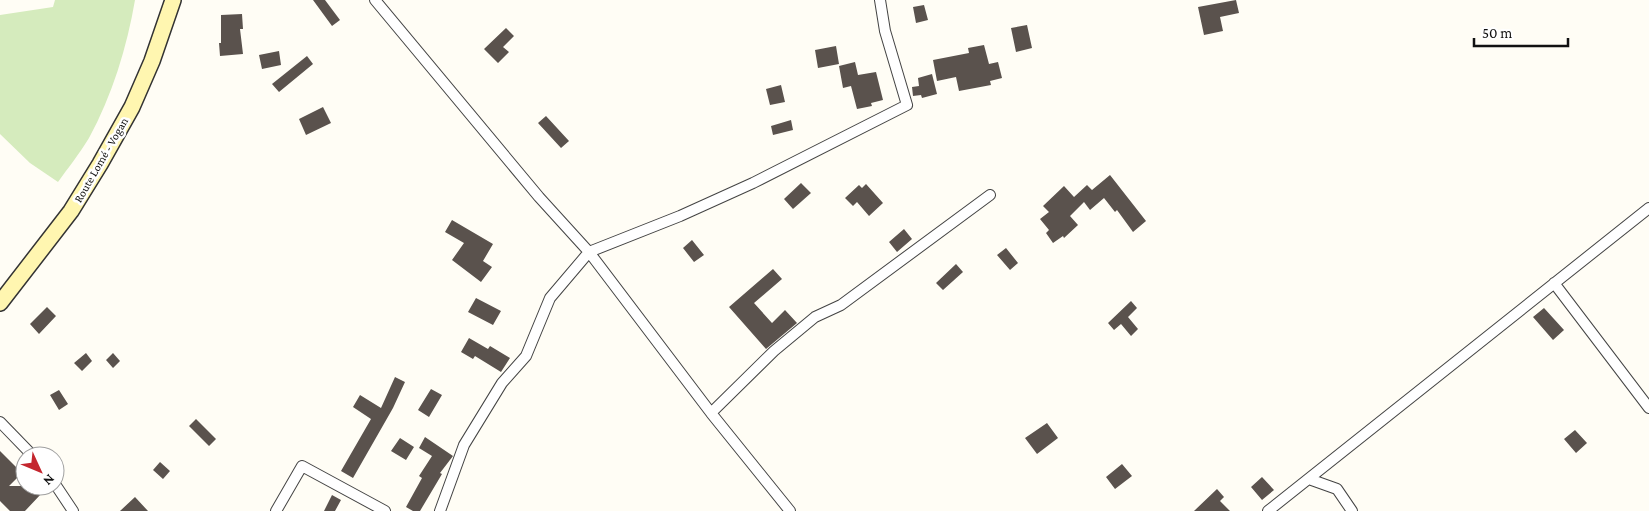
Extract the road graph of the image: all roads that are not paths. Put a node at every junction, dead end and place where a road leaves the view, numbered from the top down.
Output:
1 (173, 0) edge
2 (375, 0) edge
3 (880, 0) edge
4 (990, 195) dead end
5 (1649, 208) edge
6 (589, 252) junction
7 (1554, 282) junction
8 (0, 303) edge
9 (1649, 408) edge
10 (711, 413) junction
11 (0, 422) edge
12 (24, 446) edge
13 (1309, 478) junction
14 (63, 496) edge
15 (73, 511) edge
16 (276, 511) edge
17 (385, 511) edge
18 (440, 511) edge
19 (790, 511) edge
20 (1268, 511) edge
21 (1352, 511) edge

1 - 8 main road, Route Lomé - Vogan
2 - 6 street
3 - 6 street
4 - 10 street
5 - 7 street
6 - 10 street
6 - 18 street
7 - 9 street
7 - 13 street
10 - 19 street
11 - 12 street
13 - 20 street
13 - 21 street
14 - 15 street
16 - 17 street

